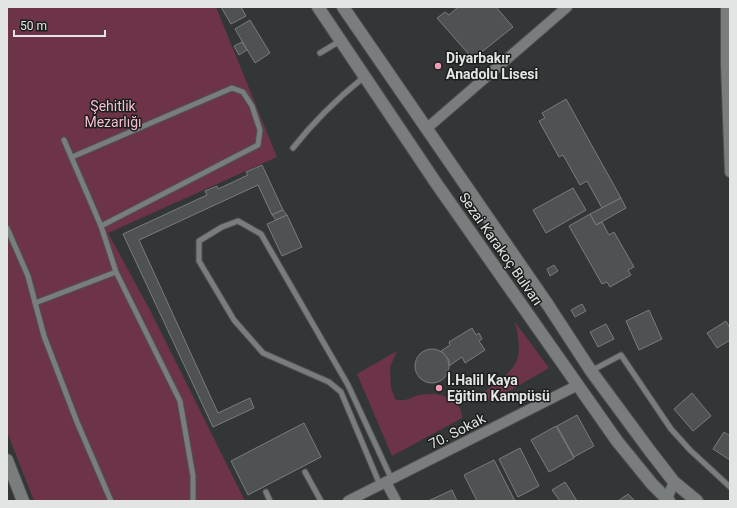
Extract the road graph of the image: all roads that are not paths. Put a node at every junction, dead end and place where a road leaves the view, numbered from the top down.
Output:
1 (318, 7) edge
2 (343, 7) edge
3 (567, 7) edge
4 (726, 7) edge
5 (341, 40) junction
6 (320, 53) dead end
7 (365, 76) junction
8 (426, 129) junction
9 (64, 140) dead end
10 (293, 148) dead end
11 (72, 157) junction
12 (730, 172) edge
13 (101, 226) junction
14 (7, 228) edge
15 (116, 272) junction
16 (35, 303) junction
17 (591, 371) junction
18 (578, 385) junction
19 (7, 460) edge
20 (305, 472) dead end
21 (386, 482) junction
22 (674, 482) junction
23 (730, 486) edge
24 (266, 492) dead end
25 (667, 500) edge
26 (23, 501) edge
27 (111, 501) edge
28 (193, 501) edge
29 (270, 501) edge
30 (321, 501) edge
31 (348, 501) edge
32 (396, 501) edge
33 (696, 501) edge

1 - 5 street, Sezai Karakoç Bulvarı
2 - 8 street
3 - 8 street
4 - 12 street
5 - 6 lane
5 - 7 street, Sezai Karakoç Bulvarı
7 - 10 lane
7 - 18 street, Sezai Karakoç Bulvarı
8 - 17 street
9 - 11 lane
11 - 13 lane
11 - 13 lane
13 - 15 lane
14 - 16 lane
15 - 16 lane
15 - 28 lane
16 - 27 lane
17 - 22 street
17 - 23 lane
18 - 21 street, 70. Sokak
18 - 25 street, Sezai Karakoç Bulvarı
19 - 26 street
20 - 30 lane
21 - 21 lane
21 - 31 street, 70. Sokak
21 - 32 street
22 - 25 street
22 - 33 street
24 - 29 lane

